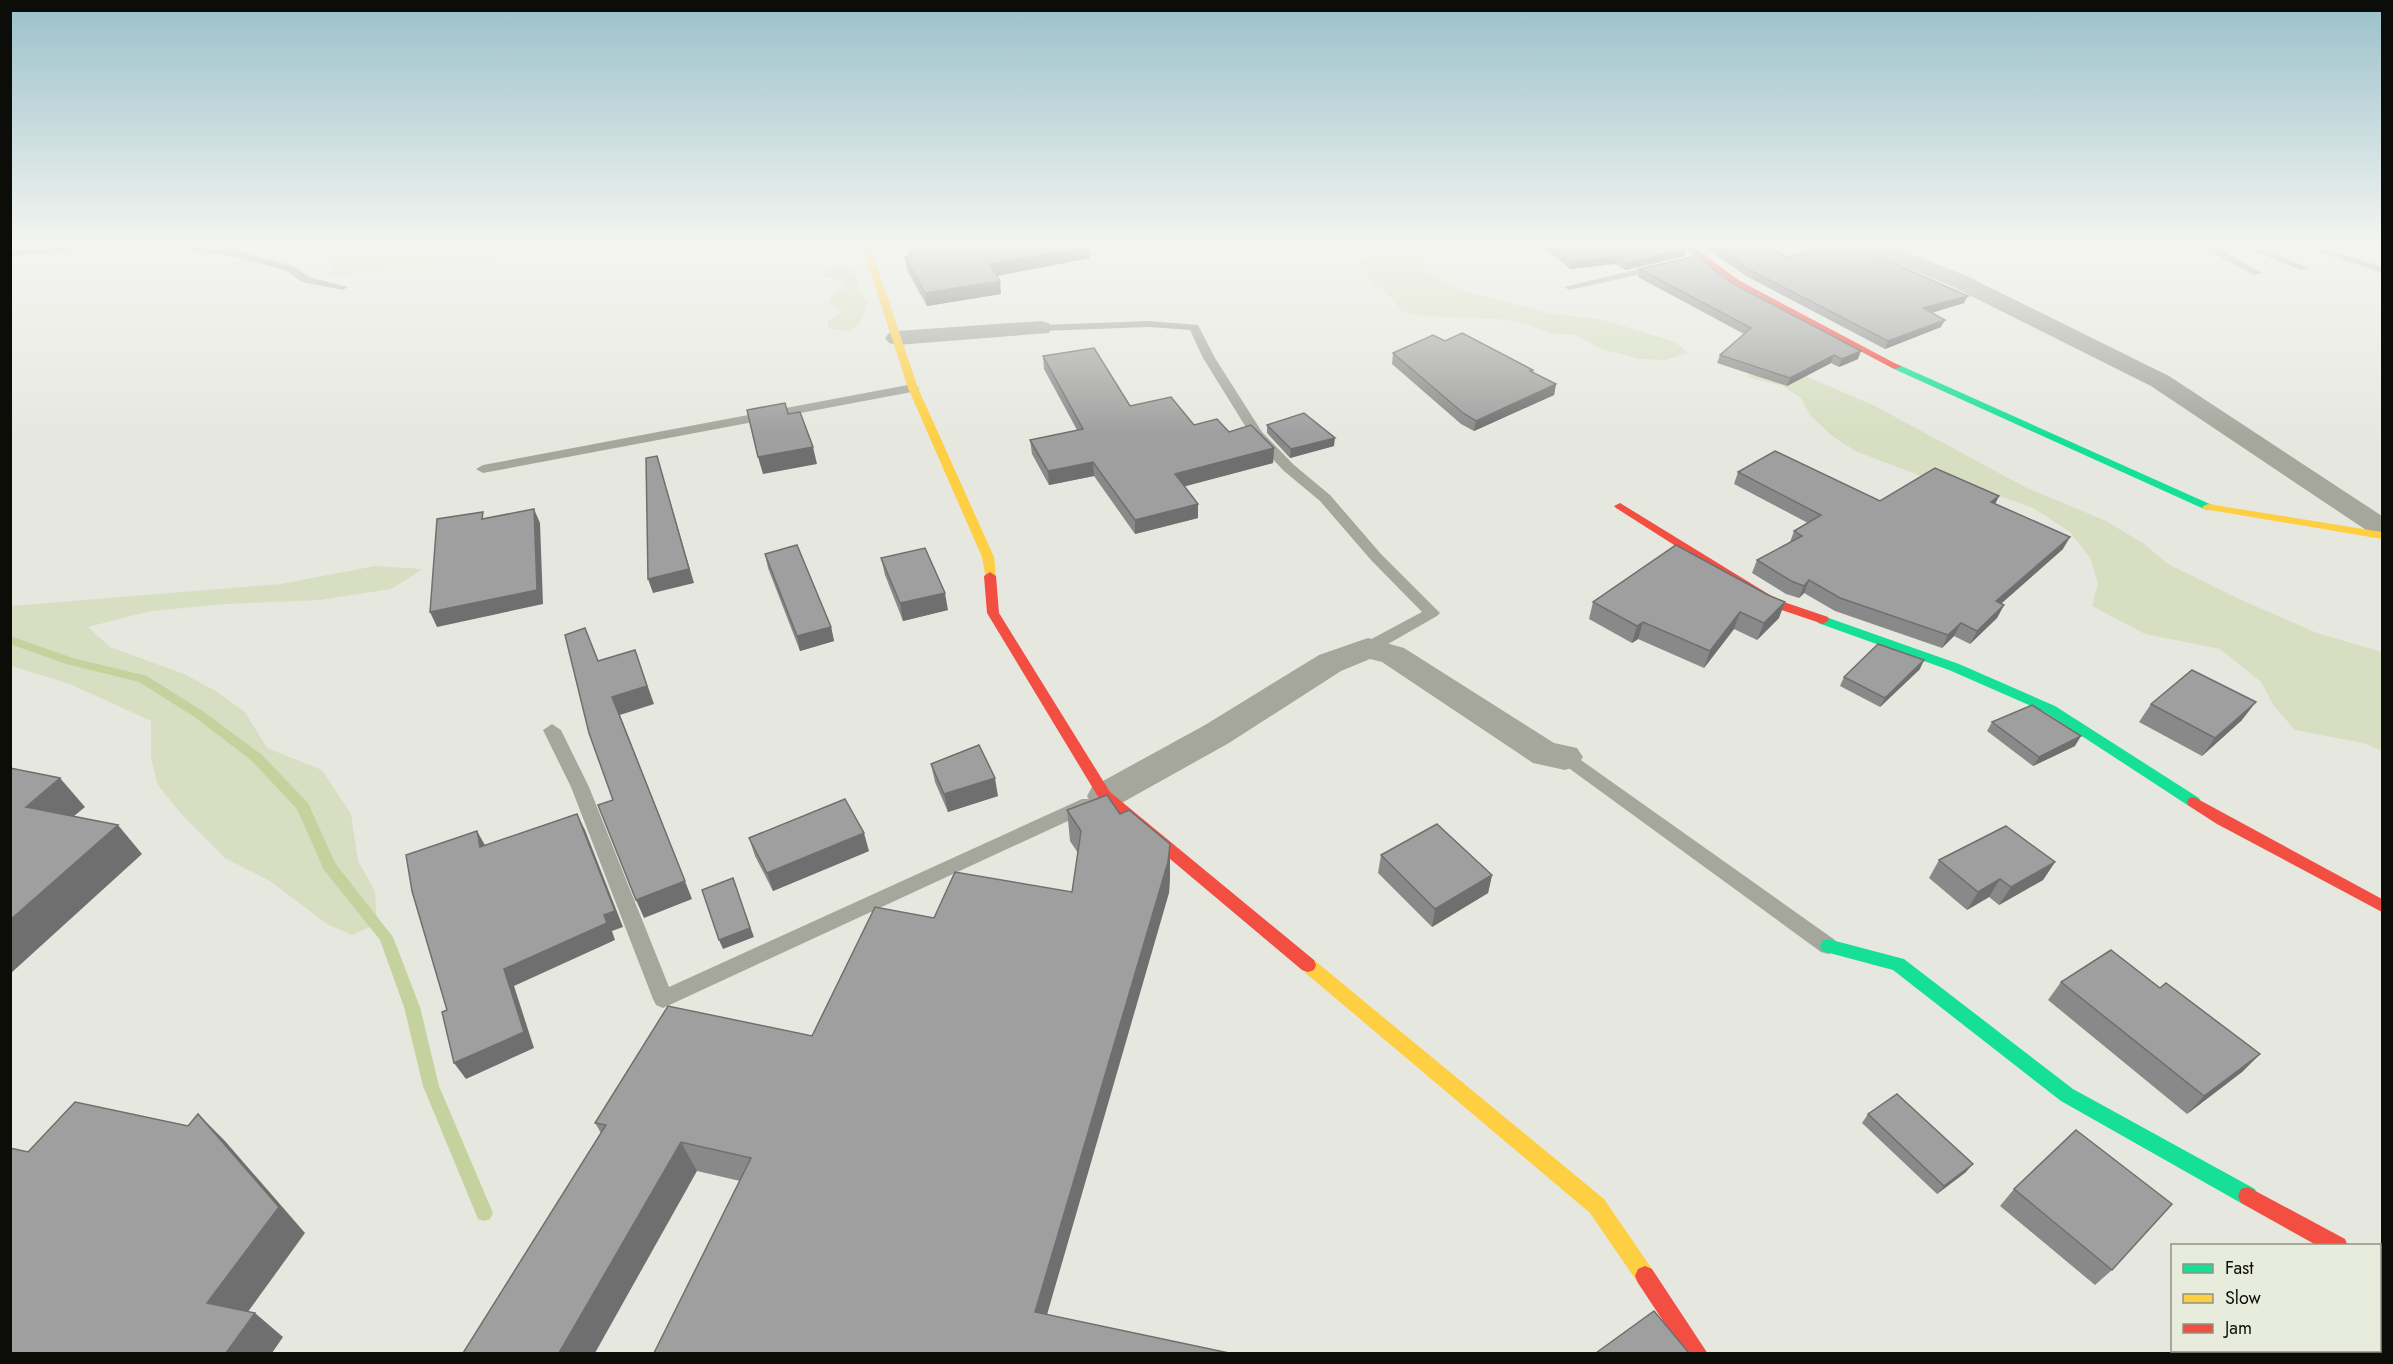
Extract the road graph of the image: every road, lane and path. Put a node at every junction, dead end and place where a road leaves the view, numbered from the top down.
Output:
1 (887, 310) edge
2 (1788, 310) edge
3 (2017, 310) edge
4 (1041, 328) joint
5 (897, 338) junction
6 (913, 388) junction
7 (483, 469) dead end
8 (1620, 506) dead end
9 (2382, 528) edge
10 (2382, 536) edge
11 (1368, 648) junction
12 (552, 730) dead end
13 (1565, 757) joint
14 (1105, 796) junction
15 (2382, 906) edge
16 (1828, 946) joint
17 (2336, 1244) edge
18 (1698, 1353) edge

1 - 5 street
2 - 10 street
3 - 9 street
4 - 5 street
4 - 11 lane
5 - 6 street
6 - 7 lane
6 - 14 street
8 - 15 street
11 - 13 street
11 - 14 street
12 - 14 lane
13 - 16 lane
14 - 18 street
16 - 17 street

